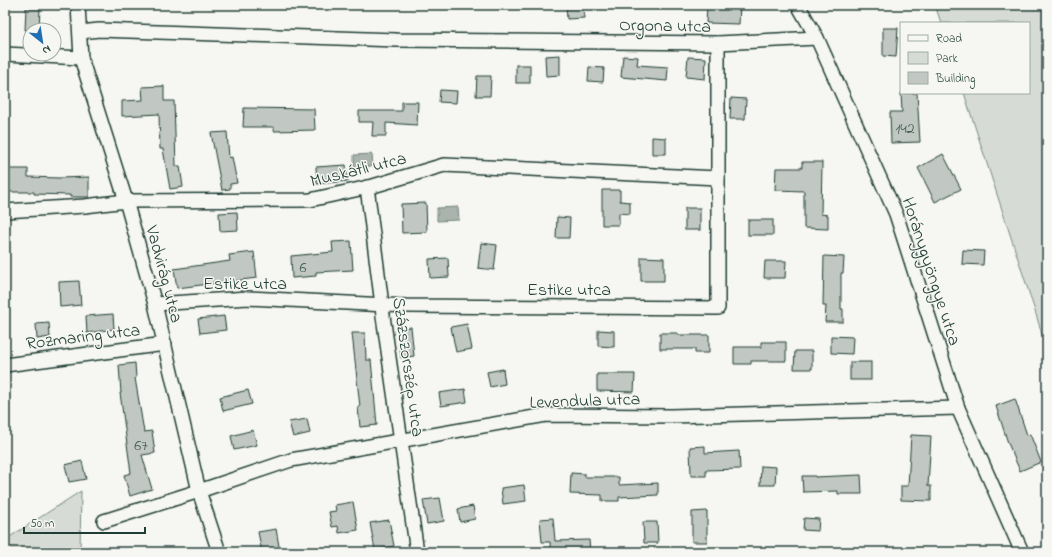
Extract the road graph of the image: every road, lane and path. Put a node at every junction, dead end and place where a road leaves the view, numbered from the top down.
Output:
1 (78, 5) edge
2 (798, 5) edge
3 (81, 32) junction
4 (818, 38) junction
5 (718, 43) junction
6 (5, 54) edge
7 (81, 58) junction
8 (718, 178) junction
9 (366, 187) junction
10 (126, 201) junction
11 (5, 211) edge
12 (155, 304) junction
13 (382, 305) junction
14 (165, 344) junction
15 (5, 365) edge
16 (958, 408) junction
17 (401, 440) junction
18 (199, 491) junction
19 (104, 521) dead end
20 (219, 552) edge
21 (417, 552) edge
22 (1022, 552) edge

1 - 3 street, Vadvirág utca
2 - 4 street, Horánygyöngye utca
3 - 5 street, Orgona utca
3 - 7 street, Vadvirág utca
4 - 5 street, Orgona utca
4 - 16 street, Horánygyöngye utca
5 - 8 street, Estike utca
6 - 7 street
7 - 10 street, Vadvirág utca
8 - 9 street, Muskátli utca
8 - 13 street, Estike utca
9 - 10 street, Muskátli utca
9 - 13 street, Százszorszép utca
10 - 11 street, Muskátli utca
10 - 12 street, Vadvirág utca
12 - 13 street, Estike utca
12 - 14 street, Vadvirág utca
13 - 17 street, Százszorszép utca
14 - 15 street, Rozmaring utca
14 - 18 street, Vadvirág utca
16 - 17 street, Levendula utca
16 - 22 street, Horánygyöngye utca
17 - 18 street, Levendula utca
17 - 21 street, Százszorszép utca
18 - 19 street, Levendula utca
18 - 20 street, Vadvirág utca

